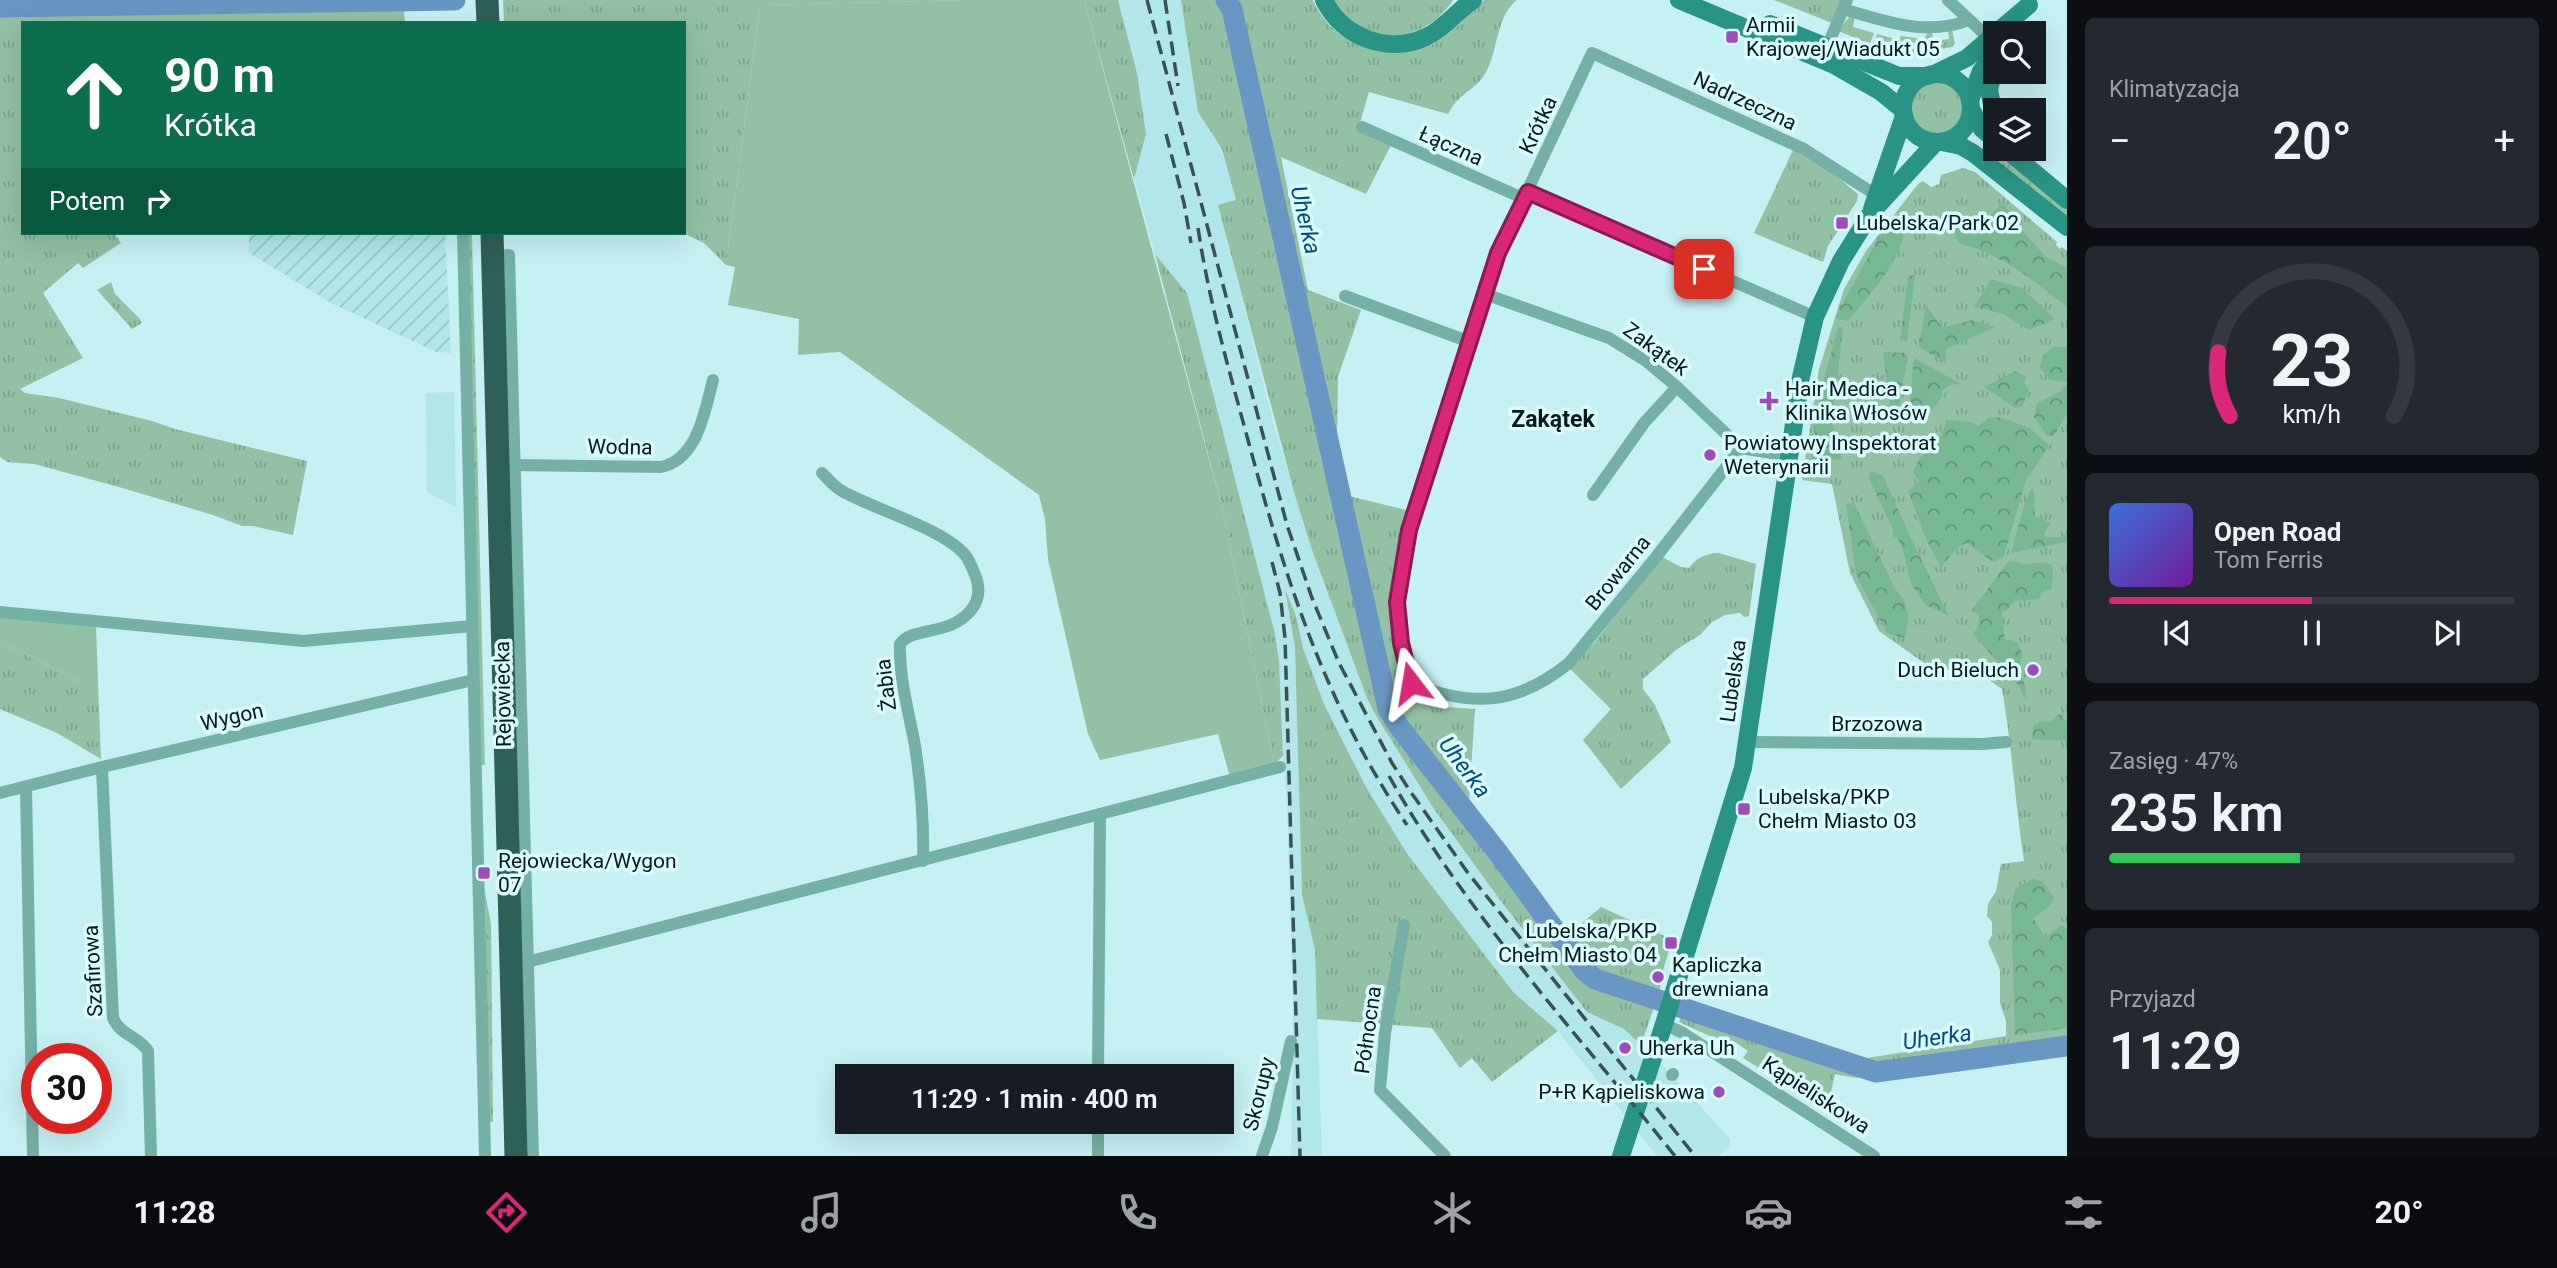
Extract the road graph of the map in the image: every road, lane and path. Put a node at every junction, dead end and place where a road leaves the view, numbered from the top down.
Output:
1 (1324, 0) edge
2 (1473, 0) edge
3 (1678, 0) edge
4 (1708, 0) edge
5 (1948, 0) edge
6 (2031, 3) edge
7 (1845, 4) edge
8 (1458, 7) edge
9 (1969, 20) junction
10 (2012, 21) edge
11 (2017, 21) edge
12 (1983, 31) edge
13 (1827, 47) junction
14 (1983, 47) edge
15 (1592, 53) joint
16 (1983, 66) edge
17 (1931, 75) junction
18 (1970, 105) junction
19 (1904, 113) junction
20 (1362, 127) dead end
21 (1983, 130) edge
22 (1939, 142) junction
23 (2021, 161) edge
24 (1527, 196) junction
25 (2067, 200) edge
26 (1874, 204) junction
27 (2067, 227) edge
28 (463, 235) edge
29 (478, 235) edge
30 (493, 235) edge
31 (501, 256) junction
32 (1485, 295) junction
33 (1345, 296) dead end
34 (1815, 317) junction
35 (1470, 342) junction
36 (713, 380) dead end
37 (1677, 387) junction
38 (1741, 448) junction
39 (1789, 456) junction
40 (513, 465) junction
41 (822, 473) dead end
42 (1593, 495) dead end
43 (1409, 530) joint
44 (0, 612) edge
45 (472, 626) junction
46 (473, 680) junction
47 (1748, 742) junction
48 (2006, 742) dead end
49 (102, 767) junction
50 (1280, 767) dead end
51 (26, 787) junction
52 (0, 793) edge
53 (1100, 814) junction
54 (923, 860) junction
55 (1404, 925) dead end
56 (527, 962) junction
57 (1666, 1020) junction
58 (1291, 1041) dead end
59 (1098, 1064) edge
60 (1098, 1134) edge
61 (1869, 1155) edge
62 (33, 1156) edge
63 (151, 1156) edge
64 (485, 1156) edge
65 (500, 1156) edge
66 (516, 1156) edge
67 (533, 1156) edge
68 (1098, 1156) edge
69 (1262, 1156) edge
70 (1445, 1156) edge
71 (1621, 1156) edge

1 - 8 main road
2 - 8 main road
3 - 19 main road
4 - 13 main road
5 - 9 street
6 - 10 main road
6 - 11 main road
7 - 9 street
7 - 13 street
9 - 12 street
13 - 17 main road
14 - 17 main road
15 - 24 street, Krótka
15 - 26 street, Nadrzeczna
16 - 18 main road
17 - 18 main road
17 - 19 main road
18 - 21 main road
18 - 22 main road
19 - 22 main road
19 - 26 main road, Lubelska
20 - 24 street, Łączna
22 - 26 main road, Lubelska
22 - 27 main road
23 - 25 main road
24 - 32 street, Krótka
24 - 34 street, Łączna
26 - 34 main road, Lubelska
28 - 45 street
29 - 65 highway, Rejowiecka
30 - 31 highway, Rejowiecka
31 - 40 street
31 - 66 highway, Rejowiecka
32 - 35 street, Krótka
32 - 37 street, Zakątek
33 - 35 street
34 - 39 main road, Lubelska
35 - 43 street, Krótka
36 - 40 street, Wodna
37 - 38 street, Zakątek
37 - 42 street
38 - 39 street
38 - 43 street, Browarna
39 - 47 main road, Lubelska
40 - 56 street
41 - 54 street, Żabia
44 - 45 street
45 - 46 street
46 - 49 street, Wygon
46 - 64 street
47 - 48 street, Brzozowa
47 - 57 main road, Lubelska
49 - 51 street, Wygon
49 - 63 street, Szafirowa
50 - 53 street
51 - 52 street, Wygon
51 - 62 street
53 - 54 street
53 - 59 street
54 - 56 street
55 - 70 street, Północna
56 - 67 street
57 - 61 street, Kąpieliskowa
57 - 71 main road, Lubelska
58 - 69 street, Skorupy
60 - 68 street

